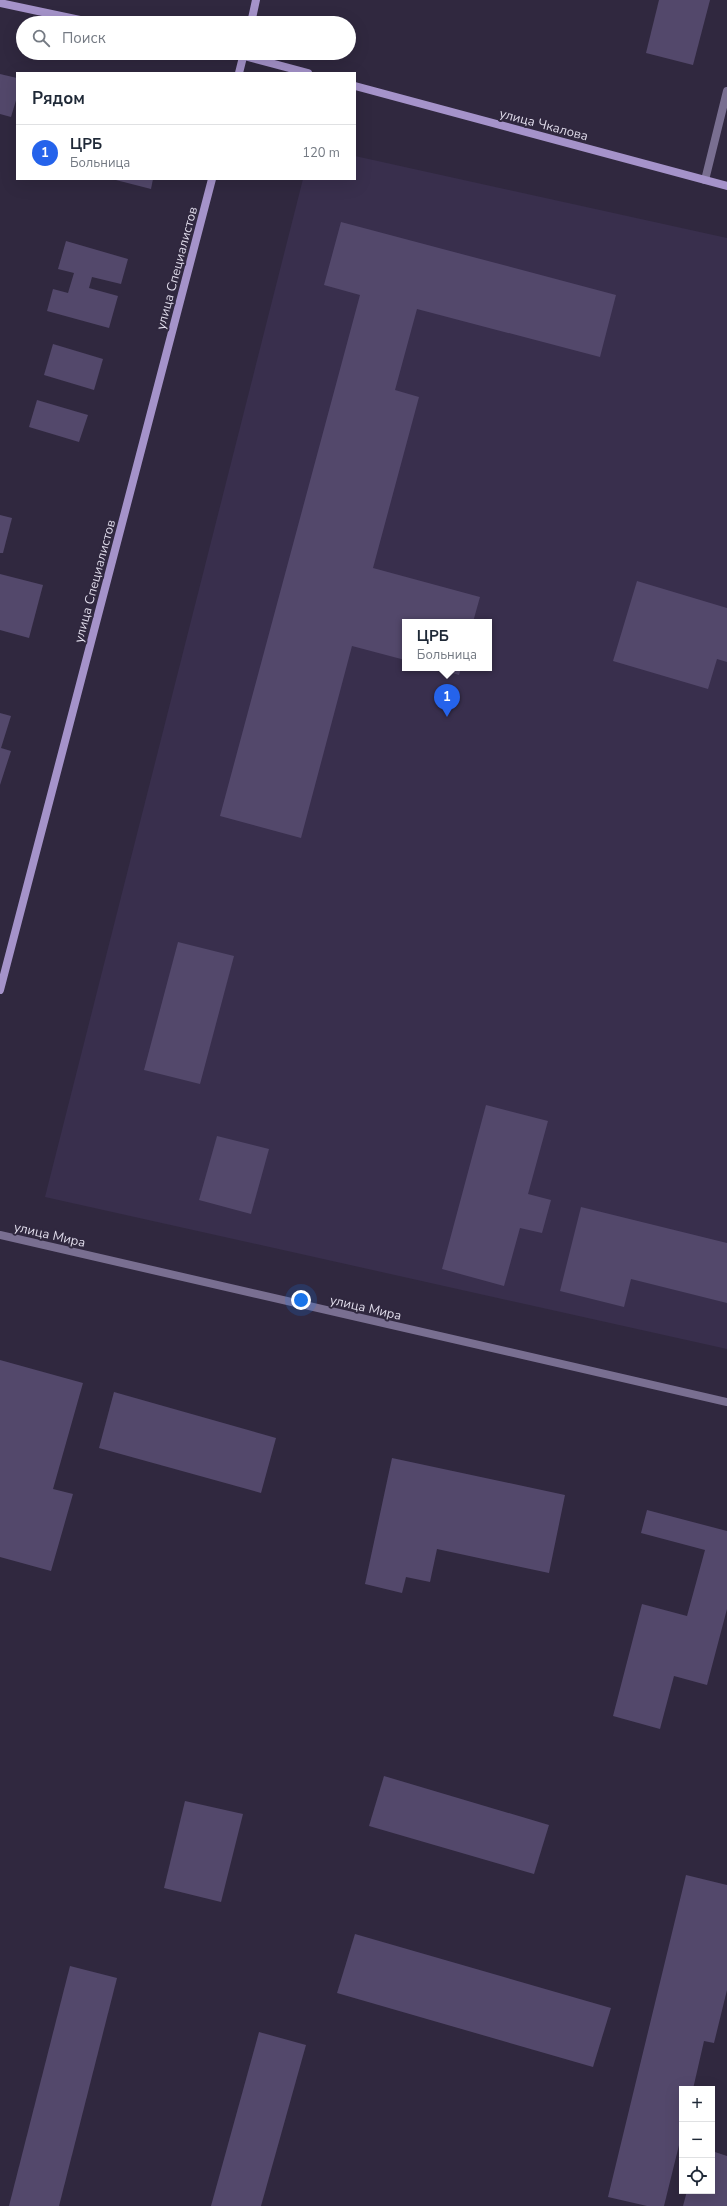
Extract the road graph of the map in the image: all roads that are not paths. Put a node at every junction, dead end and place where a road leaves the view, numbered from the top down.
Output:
1 (256, 0) edge
2 (0, 3) edge
3 (61, 16) edge
4 (253, 16) edge
5 (242, 60) edge
6 (264, 60) edge
7 (239, 72) edge
8 (305, 72) edge
9 (356, 86) edge
10 (727, 91) edge
11 (212, 180) edge
12 (705, 180) junction
13 (727, 186) edge
14 (0, 990) edge
15 (0, 1235) edge
16 (727, 1402) edge

1 - 4 street
2 - 3 street
5 - 7 street
6 - 8 street
9 - 12 street, улица Чкалова
10 - 12 street
11 - 14 street, улица Специалистов
12 - 13 street, улица Чкалова
15 - 16 street, улица Мира

